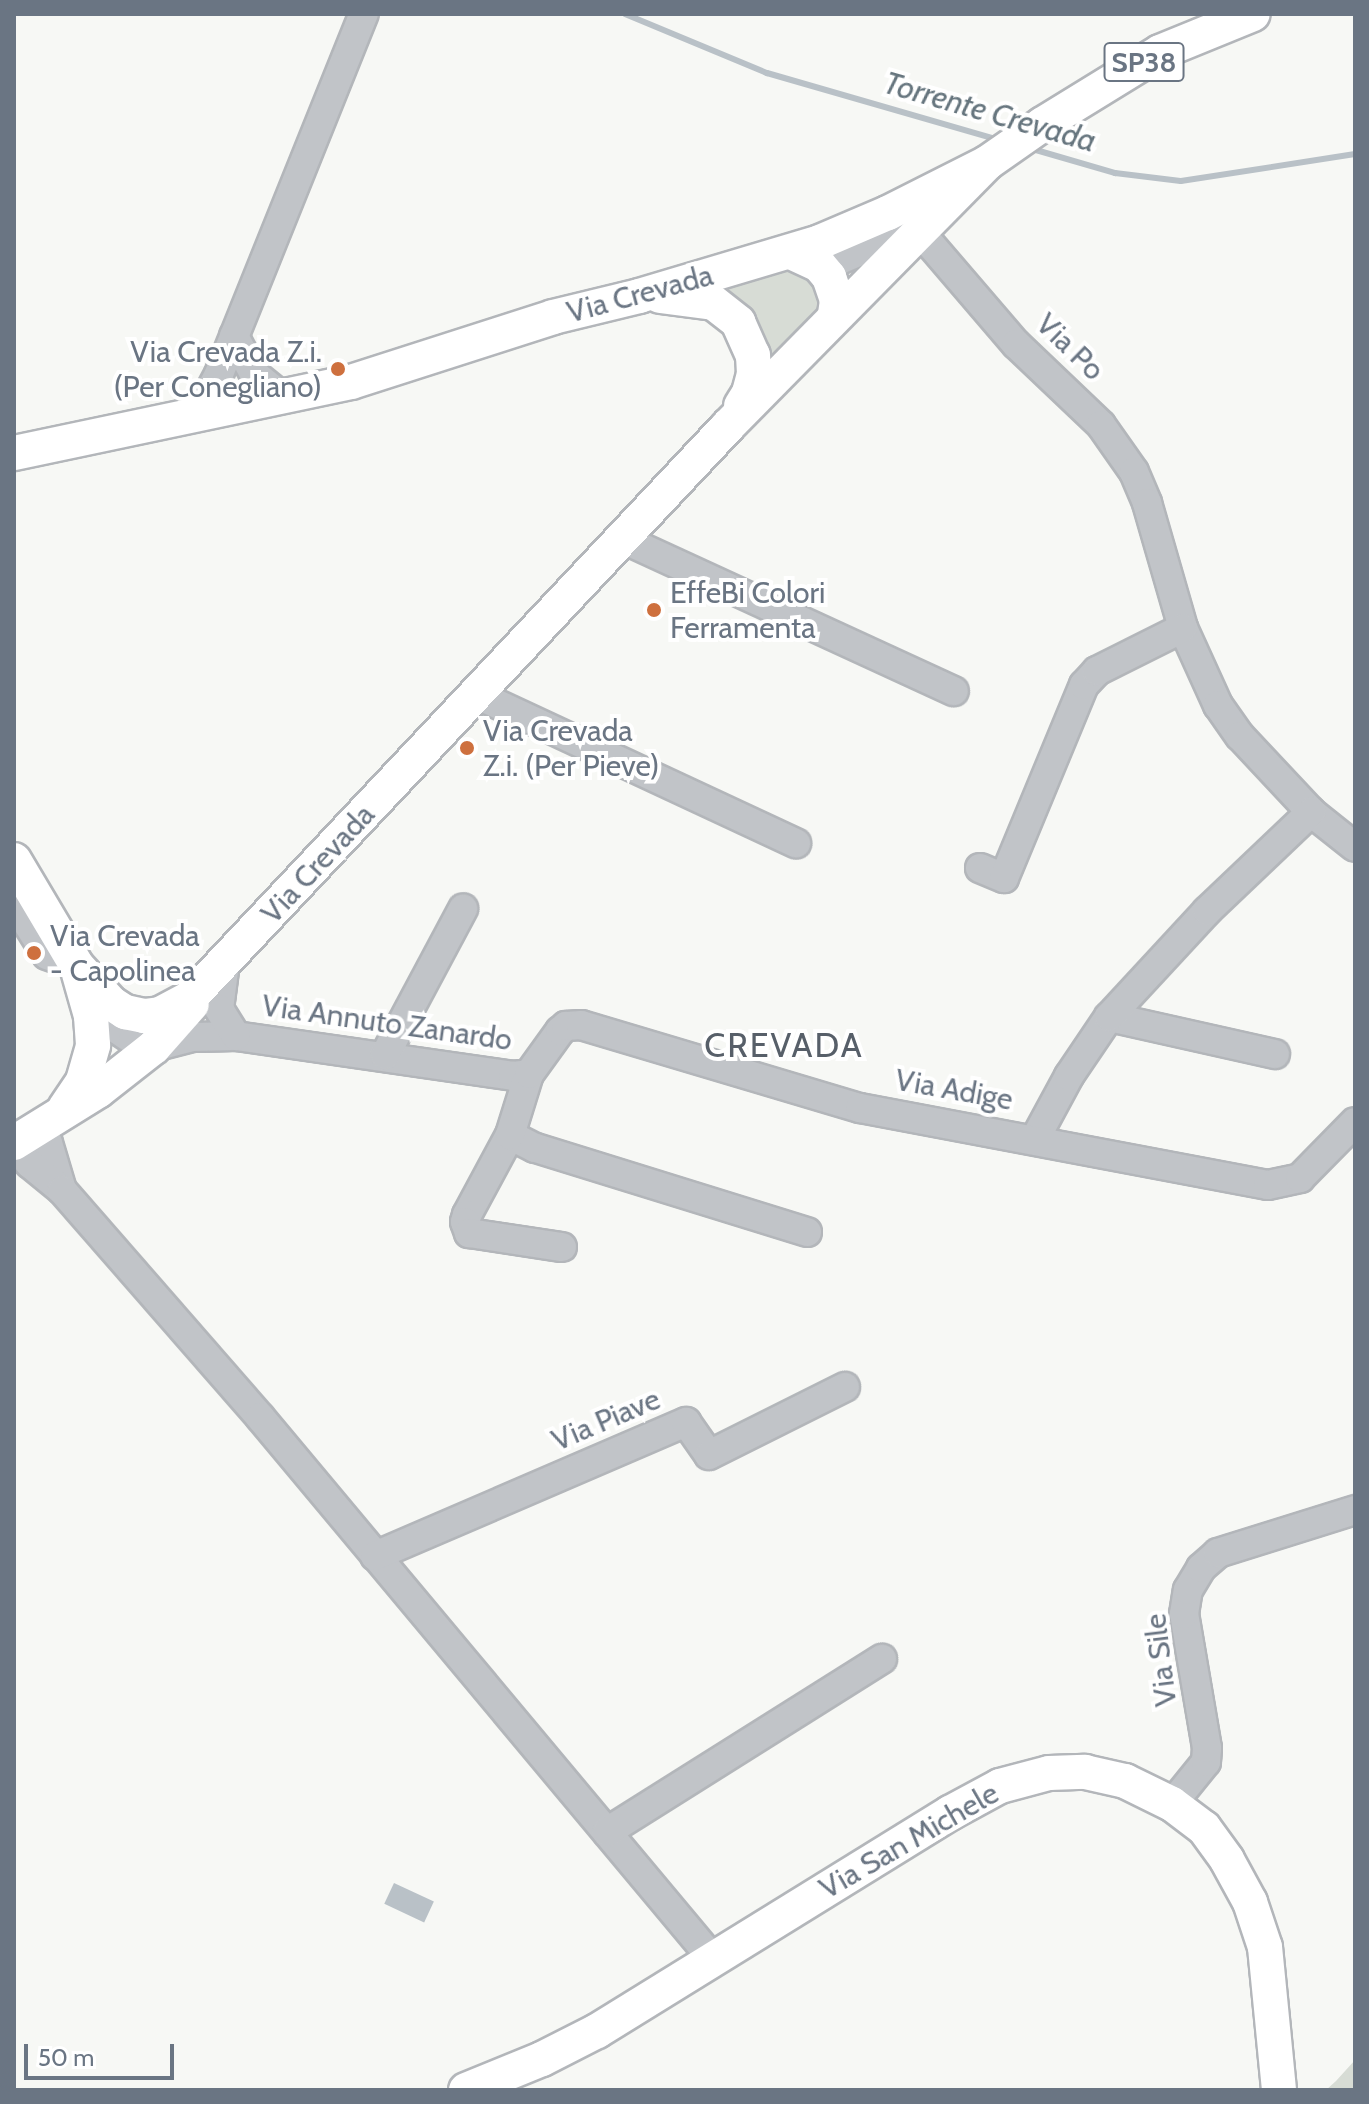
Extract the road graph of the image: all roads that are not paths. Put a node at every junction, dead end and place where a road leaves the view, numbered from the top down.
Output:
1 (364, 14) edge
2 (1253, 14) edge
3 (987, 163) junction
4 (919, 231) junction
5 (805, 258) junction
6 (639, 296) junction
7 (835, 315) junction
8 (234, 336) junction
9 (282, 397) junction
10 (179, 419) junction
11 (728, 426) junction
12 (14, 453) edge
13 (623, 539) junction
14 (1183, 628) junction
15 (954, 691) dead end
16 (478, 695) junction
17 (1311, 812) junction
18 (796, 843) dead end
19 (1355, 847) edge
20 (17, 865) edge
21 (980, 868) dead end
22 (463, 909) dead end
23 (225, 963) junction
24 (77, 966) junction
25 (1109, 1017) junction
26 (236, 1036) junction
27 (154, 1047) junction
28 (1275, 1054) dead end
29 (385, 1055) junction
30 (529, 1074) junction
31 (1355, 1122) edge
32 (32, 1132) edge
33 (510, 1135) junction
34 (1035, 1139) junction
35 (807, 1232) dead end
36 (562, 1247) dead end
37 (845, 1387) dead end
38 (1355, 1510) edge
39 (375, 1556) junction
40 (882, 1659) dead end
41 (1172, 1804) junction
42 (607, 1832) junction
43 (712, 1958) junction
44 (466, 2090) edge
45 (1279, 2090) edge

1 - 8 street
2 - 3 main road, Via Crevada / SP38
3 - 4 main road, Via Crevada
3 - 5 main road, Via Crevada
4 - 5 street
4 - 7 main road, Via Crevada
4 - 14 street, Via Po
5 - 6 main road, Via Crevada
5 - 7 main road
6 - 9 main road, Via Crevada
6 - 11 main road
7 - 11 main road, Via Crevada
8 - 9 street
8 - 10 street
9 - 10 main road, Via Crevada
10 - 12 main road, Via Crevada
11 - 13 main road, Via Crevada
13 - 15 street
13 - 16 main road, Via Crevada
14 - 17 street, Via Po
14 - 21 street
16 - 18 street
16 - 23 main road, Via Crevada
17 - 19 street, Via Po
17 - 25 street, Via Adige
20 - 24 main road, Via Crevada
22 - 29 street
23 - 24 main road, Via Crevada
23 - 26 street, Via Annuto Zanardo
23 - 27 main road, Via Crevada
24 - 27 street, Via Crevada
24 - 32 main road, Via Crevada
25 - 28 street
25 - 34 street, Via Adige
26 - 27 street, Via Annuto Zanardo
26 - 29 street, Via Annuto Zanardo
27 - 32 main road, Via Crevada
29 - 30 street, Via Annuto Zanardo
30 - 33 street, Via Adige
30 - 34 street, Via Adige
31 - 34 street, Via Adige
32 - 39 street
33 - 35 street
33 - 36 street, Via Adige
37 - 39 street, Via Piave
38 - 41 street, Via Sile
39 - 42 street
40 - 42 street
41 - 43 main road, Via San Michele
41 - 45 main road, Via San Michele
42 - 43 street
43 - 44 main road, Via San Michele

